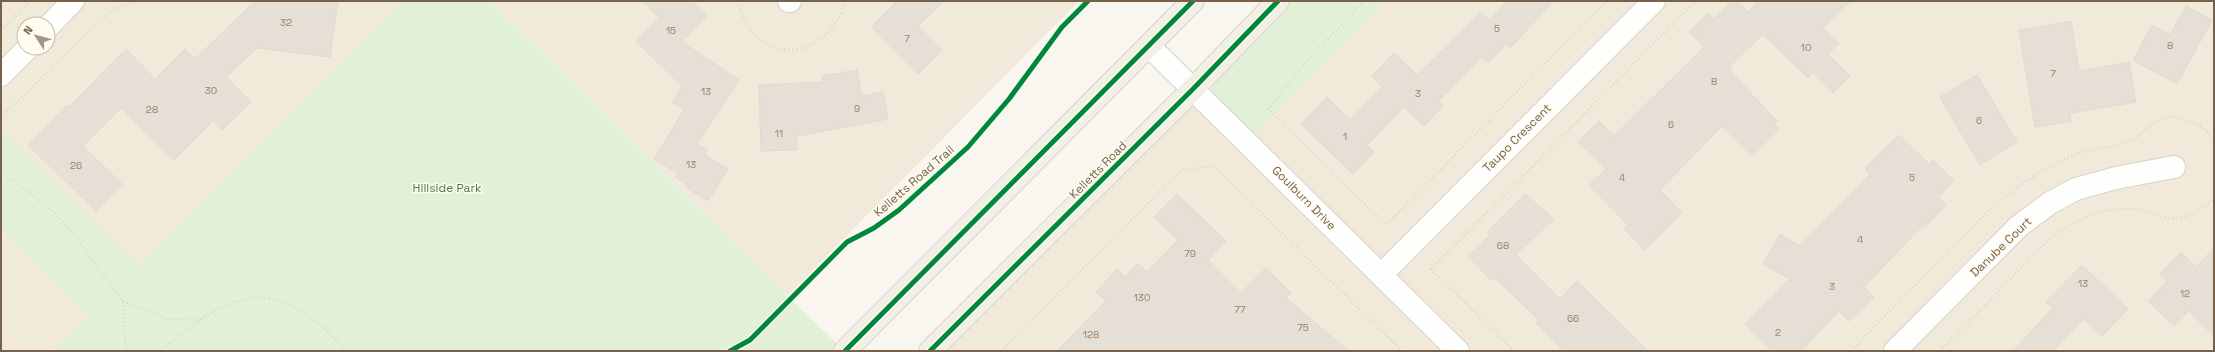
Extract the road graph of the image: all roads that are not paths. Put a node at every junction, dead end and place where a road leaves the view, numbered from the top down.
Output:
1 (73, 1) edge
2 (1193, 1) edge
3 (1278, 1) edge
4 (1654, 1) edge
5 (56, 19) edge
6 (1149, 46) junction
7 (20, 56) edge
8 (1, 76) edge
9 (1193, 89) junction
10 (2174, 167) dead end
11 (1381, 275) junction
12 (845, 351) edge
13 (930, 351) edge
14 (1458, 351) edge
15 (1895, 351) edge

1 - 5 street
2 - 6 main road
3 - 9 main road, Kelletts Road
4 - 11 street, Taupo Crescent
6 - 9 street, Goulburn Drive
6 - 12 main road
7 - 8 street
9 - 11 street, Goulburn Drive
9 - 13 main road, Kelletts Road
10 - 15 street, Danube Court
11 - 14 street, Goulburn Drive

